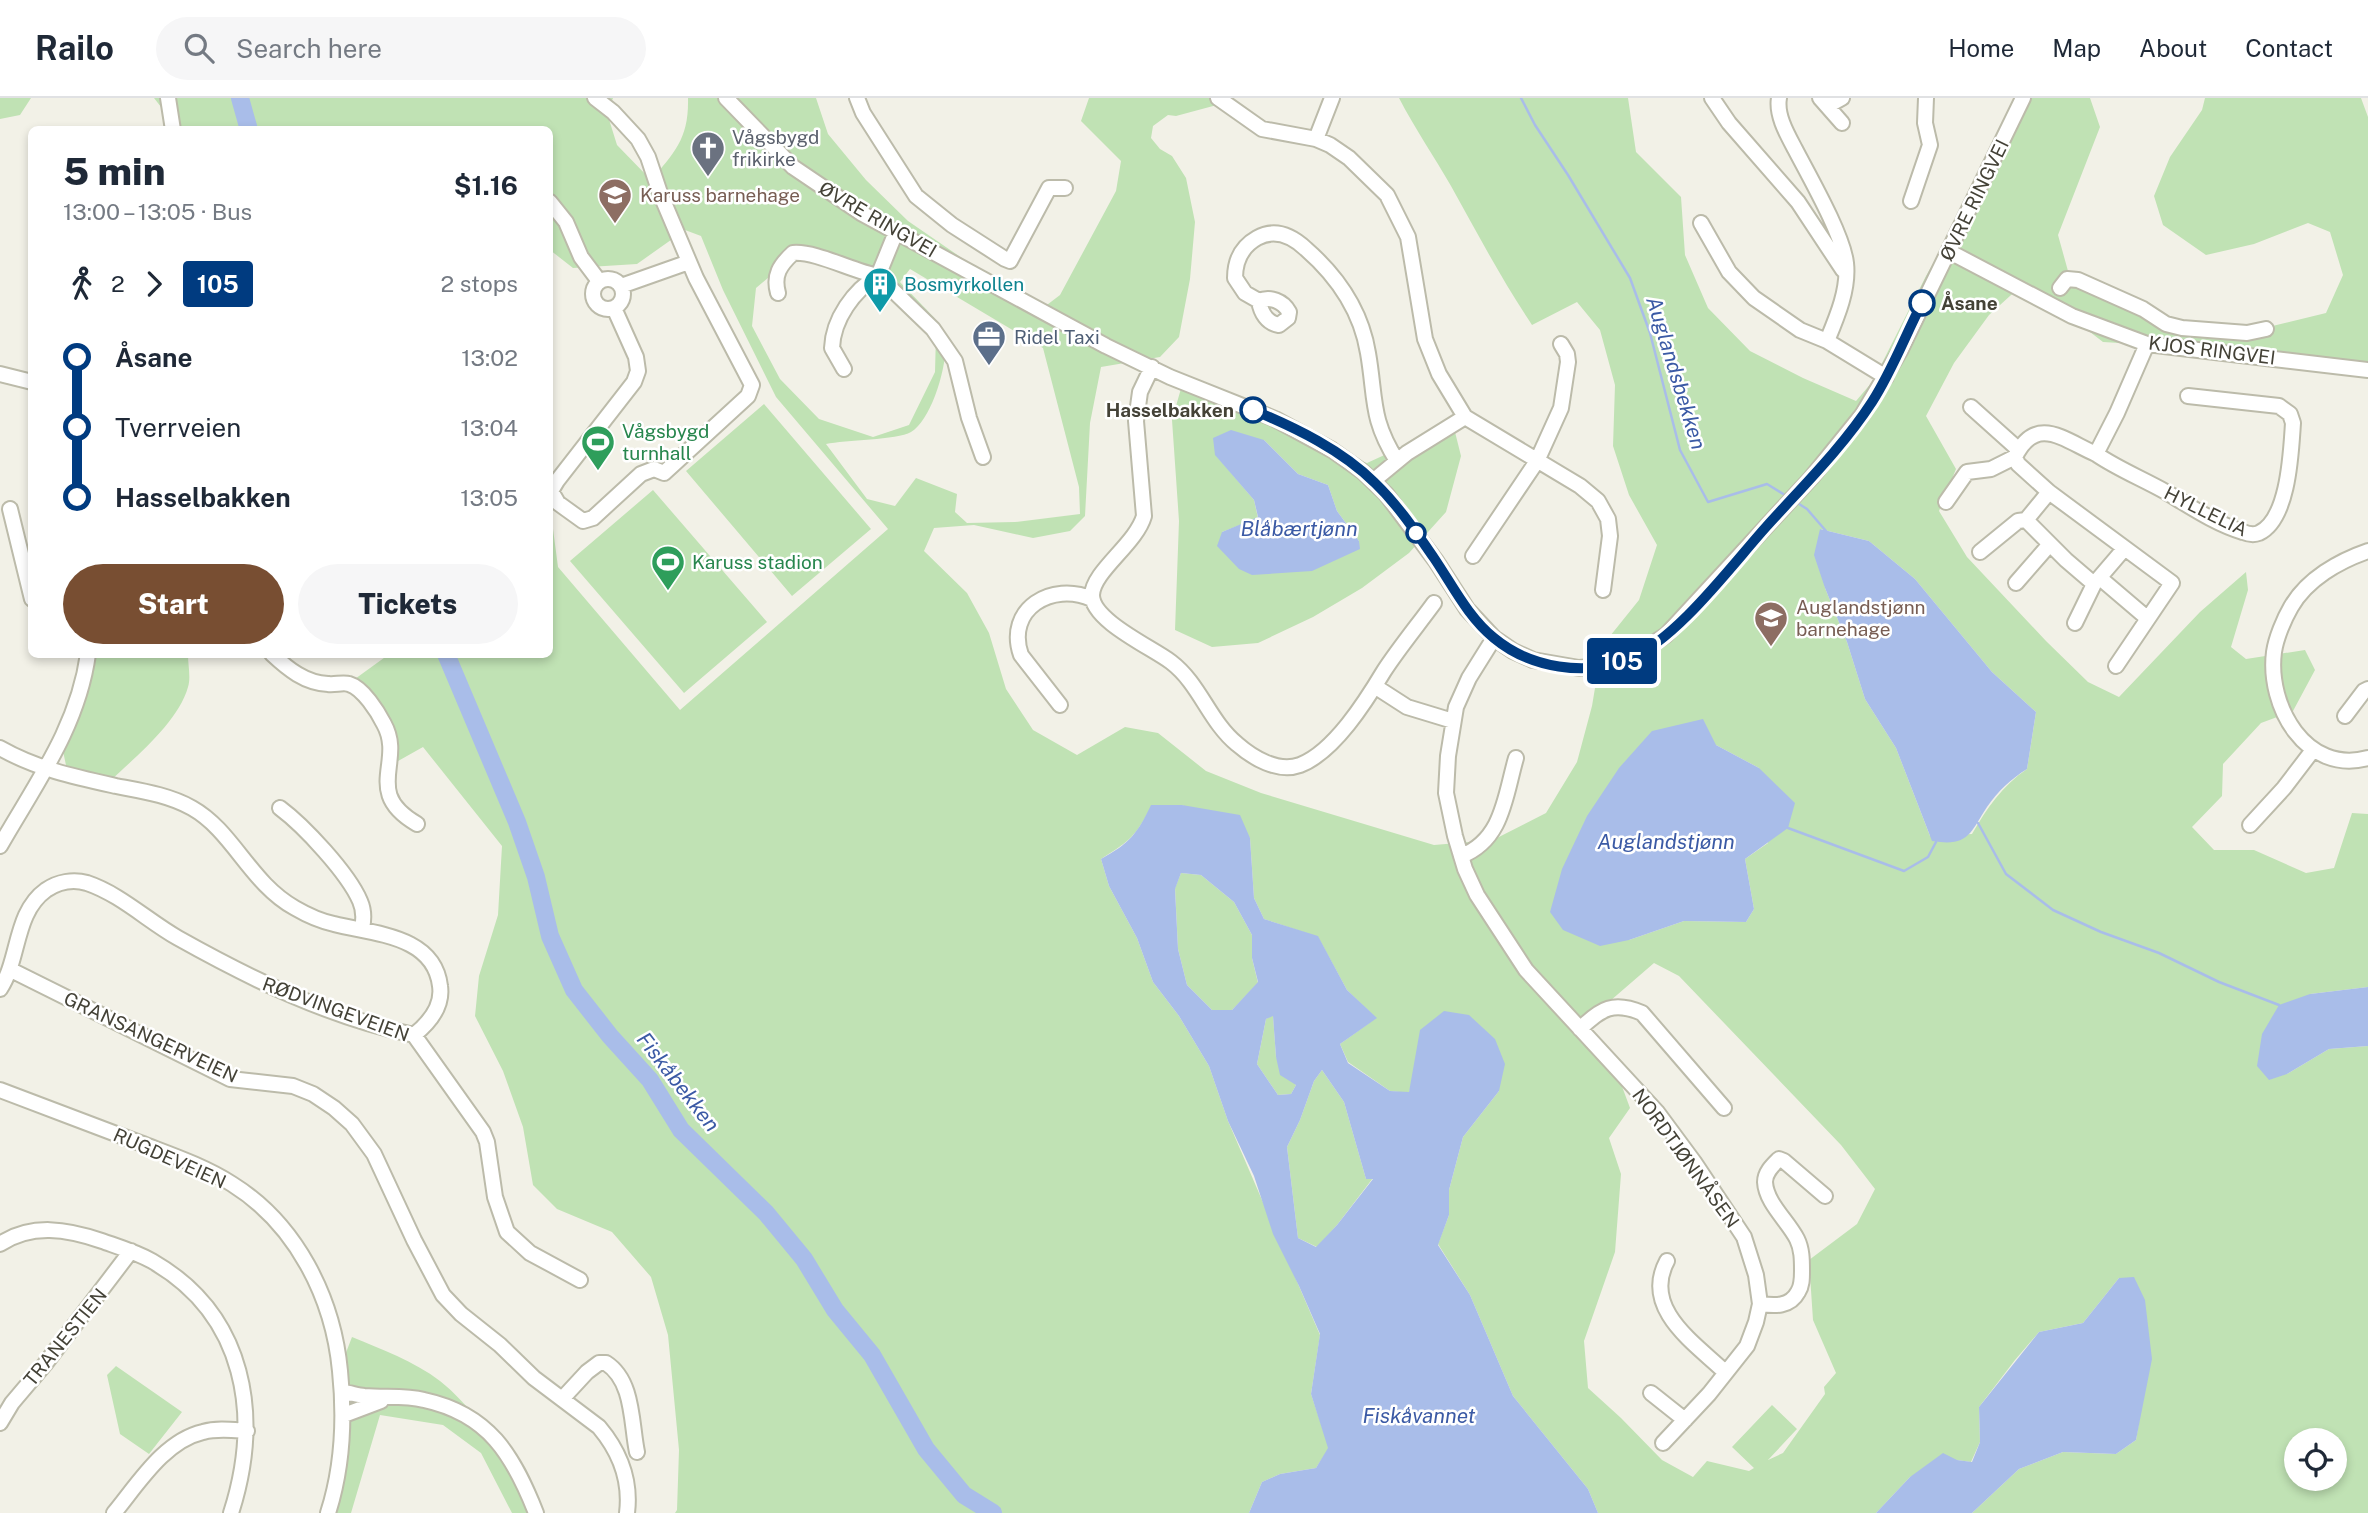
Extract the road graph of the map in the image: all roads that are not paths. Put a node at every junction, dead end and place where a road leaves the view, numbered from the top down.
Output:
1 (168, 98) edge
2 (595, 98) edge
3 (726, 98) edge
4 (857, 98) edge
5 (1218, 98) edge
6 (1332, 98) edge
7 (1712, 98) edge
8 (1779, 98) edge
9 (1842, 98) edge
10 (1926, 98) edge
11 (2024, 98) edge
12 (1822, 100) edge
13 (1842, 123) dead end
14 (172, 126) edge
15 (1316, 139) junction
16 (1065, 188) dead end
17 (1911, 201) dead end
18 (553, 206) edge
19 (1700, 223) dead end
20 (897, 232) junction
21 (1950, 251) junction
22 (689, 262) junction
23 (1846, 274) junction
24 (878, 276) junction
25 (598, 281) junction
26 (621, 286) junction
27 (2060, 288) dead end
28 (778, 293) dead end
29 (1258, 301) dead end
30 (614, 308) junction
31 (2266, 329) dead end
32 (1826, 341) junction
33 (1561, 344) dead end
34 (2147, 344) junction
35 (1152, 367) junction
36 (844, 369) dead end
37 (2368, 370) edge
38 (0, 374) edge
39 (1886, 377) junction
40 (28, 381) edge
41 (2188, 396) dead end
42 (1971, 407) dead end
43 (1465, 417) junction
44 (2017, 453) junction
45 (2096, 454) junction
46 (983, 457) dead end
47 (1397, 461) junction
48 (1537, 461) junction
49 (1373, 481) junction
50 (553, 488) edge
51 (2049, 492) junction
52 (553, 494) edge
53 (1946, 502) dead end
54 (10, 509) dead end
55 (2026, 520) junction
56 (2050, 544) junction
57 (2124, 549) junction
58 (2368, 551) edge
59 (1980, 552) dead end
60 (1473, 556) dead end
61 (2097, 581) junction
62 (28, 583) edge
63 (2016, 583) dead end
64 (1603, 590) dead end
65 (1092, 598) junction
66 (1434, 603) dead end
67 (2147, 618) junction
68 (2075, 623) dead end
69 (1494, 638) junction
70 (87, 658) edge
71 (277, 658) edge
72 (2116, 666) dead end
73 (1376, 687) junction
74 (2368, 689) edge
75 (1060, 705) dead end
76 (2345, 716) dead end
77 (1453, 721) junction
78 (0, 748) edge
79 (2313, 750) junction
80 (1516, 758) dead end
81 (2368, 758) edge
82 (45, 769) junction
83 (280, 808) dead end
84 (417, 824) dead end
85 (2250, 825) dead end
86 (0, 846) edge
87 (1461, 856) junction
88 (362, 928) junction
89 (11, 970) junction
90 (0, 989) edge
91 (1580, 1028) junction
92 (414, 1035) junction
93 (0, 1090) edge
94 (1724, 1108) dead end
95 (1825, 1196) dead end
96 (0, 1244) edge
97 (131, 1251) junction
98 (1667, 1261) dead end
99 (580, 1280) dead end
100 (1760, 1304) junction
101 (1725, 1372) junction
102 (343, 1392) junction
103 (1651, 1393) dead end
104 (393, 1398) junction
105 (562, 1399) junction
106 (344, 1415) junction
107 (1685, 1420) junction
108 (0, 1423) edge
109 (247, 1431) junction
110 (1663, 1443) dead end
111 (637, 1452) dead end
112 (114, 1513) edge
113 (231, 1513) edge
114 (328, 1513) edge
115 (536, 1513) edge
116 (627, 1513) edge

1 - 14 street
2 - 22 street
3 - 20 street, ØVRE RINGVEI
4 - 16 street
5 - 15 street
6 - 15 street
7 - 23 street
8 - 23 street
9 - 12 street
10 - 17 street
11 - 21 street, ØVRE RINGVEI
12 - 13 street
15 - 43 street
18 - 25 street
19 - 32 street
20 - 24 street
20 - 35 street, ØVRE RINGVEI
21 - 34 street, KJOS RINGVEI
21 - 39 street, ØVRE RINGVEI
22 - 26 street
22 - 52 street
23 - 32 street
24 - 28 street
24 - 36 street
24 - 46 street
25 - 26 street
25 - 30 street
26 - 30 street
27 - 31 street, KJOS RINGVEI
29 - 47 street
30 - 50 street
32 - 39 street
33 - 48 street
34 - 37 street, KJOS RINGVEI
34 - 45 street
35 - 49 street, ØVRE RINGVEI
35 - 65 street
38 - 40 street
39 - 69 street, ØVRE RINGVEI
41 - 45 street, HYLLELIA
42 - 44 street
43 - 47 street
43 - 48 street
44 - 45 street, HYLLELIA
44 - 51 street
44 - 53 street, HYLLELIA
47 - 49 street
48 - 60 street
48 - 64 street
49 - 69 street, ØVRE RINGVEI
51 - 55 street
51 - 57 street
54 - 62 street
55 - 56 street
55 - 59 street
56 - 61 street
56 - 63 street
57 - 61 street
57 - 67 street
58 - 79 street
61 - 67 street
61 - 68 street
65 - 73 street
65 - 75 street
66 - 73 street
67 - 72 street
69 - 77 street, NORDTJØNNÅSEN
70 - 82 street
71 - 84 street
73 - 77 street
74 - 76 street
77 - 87 street, NORDTJØNNÅSEN
78 - 82 street
79 - 81 street
79 - 85 street
80 - 87 street
82 - 86 street
82 - 88 street
83 - 88 street
87 - 91 street, NORDTJØNNÅSEN
88 - 92 street
89 - 90 street, RØDVINGEVEIEN
89 - 92 street, RØDVINGEVEIEN
89 - 105 street, GRANSANGERVEIEN
91 - 94 street
91 - 100 street, NORDTJØNNÅSEN
92 - 99 street, RØDVINGEVEIEN
93 - 102 street, RUGDEVEIEN
95 - 100 street
96 - 97 street
97 - 108 street, TRANESTIEN
97 - 109 street
98 - 101 street
100 - 101 street, NORDTJØNNÅSEN
101 - 107 street, NORDTJØNNÅSEN
102 - 104 street
102 - 106 street, RUGDEVEIEN
103 - 107 street
104 - 106 street
104 - 115 street
105 - 111 street
105 - 116 street, GRANSANGERVEIEN
106 - 114 street, RUGDEVEIEN
107 - 110 street, NORDTJØNNÅSEN
109 - 112 street
109 - 113 street

